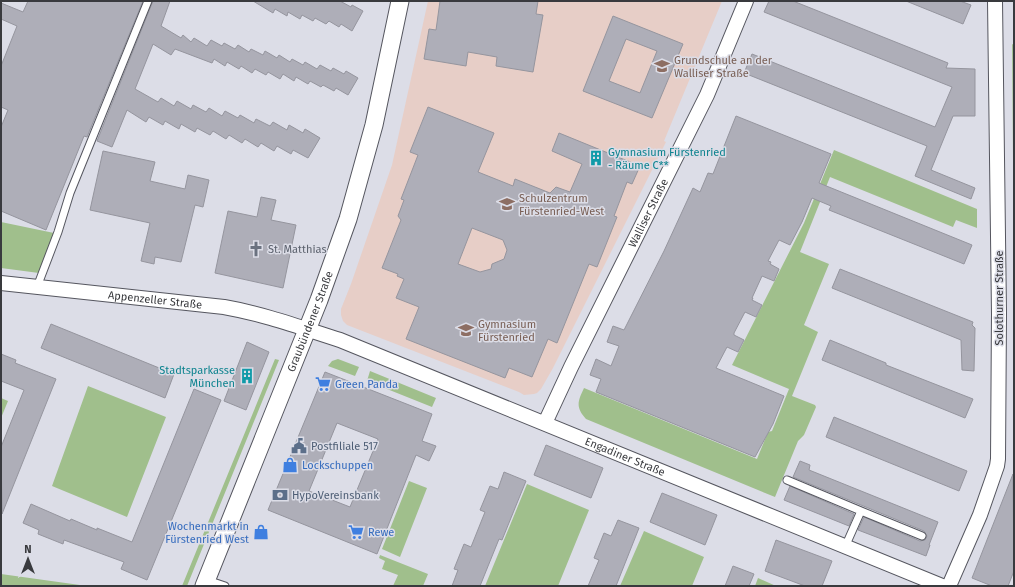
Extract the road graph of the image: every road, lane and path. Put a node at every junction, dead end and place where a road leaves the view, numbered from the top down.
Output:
1 (148, 1) edge
2 (400, 1) edge
3 (746, 1) edge
4 (995, 1) edge
5 (1, 283) edge
6 (37, 287) junction
7 (307, 329) junction
8 (545, 423) junction
9 (787, 480) dead end
10 (861, 511) junction
11 (922, 536) dead end
12 (845, 547) junction
13 (205, 583) edge
14 (225, 586) edge
15 (942, 586) edge
16 (949, 586) edge

1 - 6 lane
2 - 7 street, Graubündener Straße
3 - 8 street, Walliser Straße
4 - 16 street, Solothurner Straße
5 - 6 street, Appenzeller Straße
6 - 7 street, Appenzeller Straße
7 - 8 street, Engadiner Straße
7 - 13 street, Graubündener Straße
8 - 12 street, Engadiner Straße
9 - 10 lane
10 - 11 lane
10 - 12 lane
12 - 15 street, Engadiner Straße
13 - 14 lane

